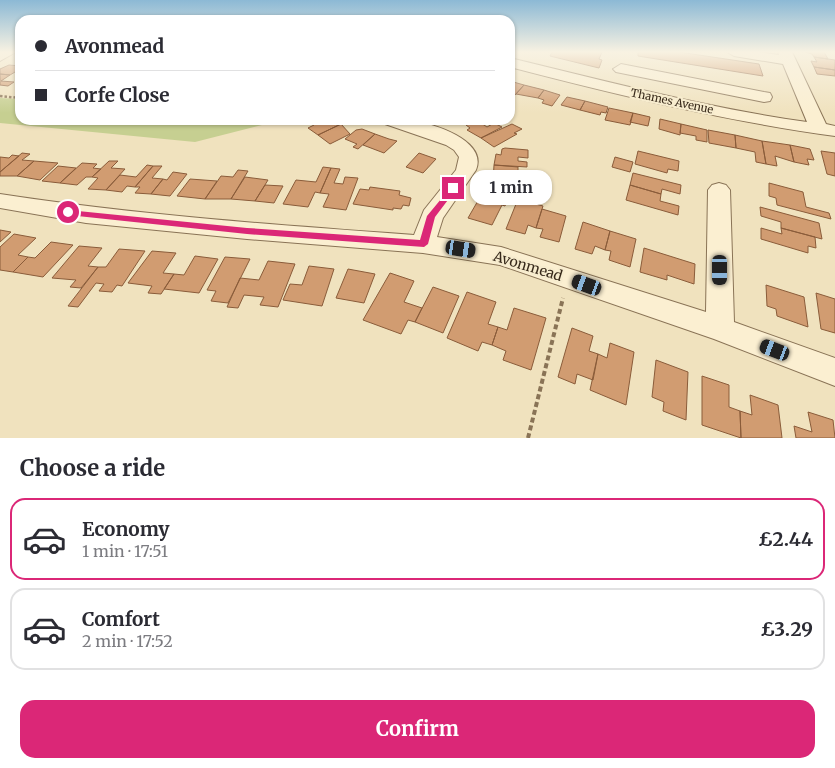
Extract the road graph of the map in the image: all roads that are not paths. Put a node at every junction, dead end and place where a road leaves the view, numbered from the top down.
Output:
1 (559, 72) edge
2 (620, 72) edge
3 (666, 72) edge
4 (796, 72) edge
5 (618, 90) junction
6 (764, 97) dead end
7 (405, 125) edge
8 (827, 130) edge
9 (719, 190) dead end
10 (0, 201) edge
11 (424, 244) junction
12 (720, 329) junction
13 (835, 372) edge

1 - 5 street, Thames Avenue
2 - 5 street
3 - 6 street
4 - 8 street
5 - 8 street, Thames Avenue
7 - 11 street
9 - 12 street
10 - 11 street, Avonmead
11 - 12 street, Avonmead
12 - 13 street, Avonmead

